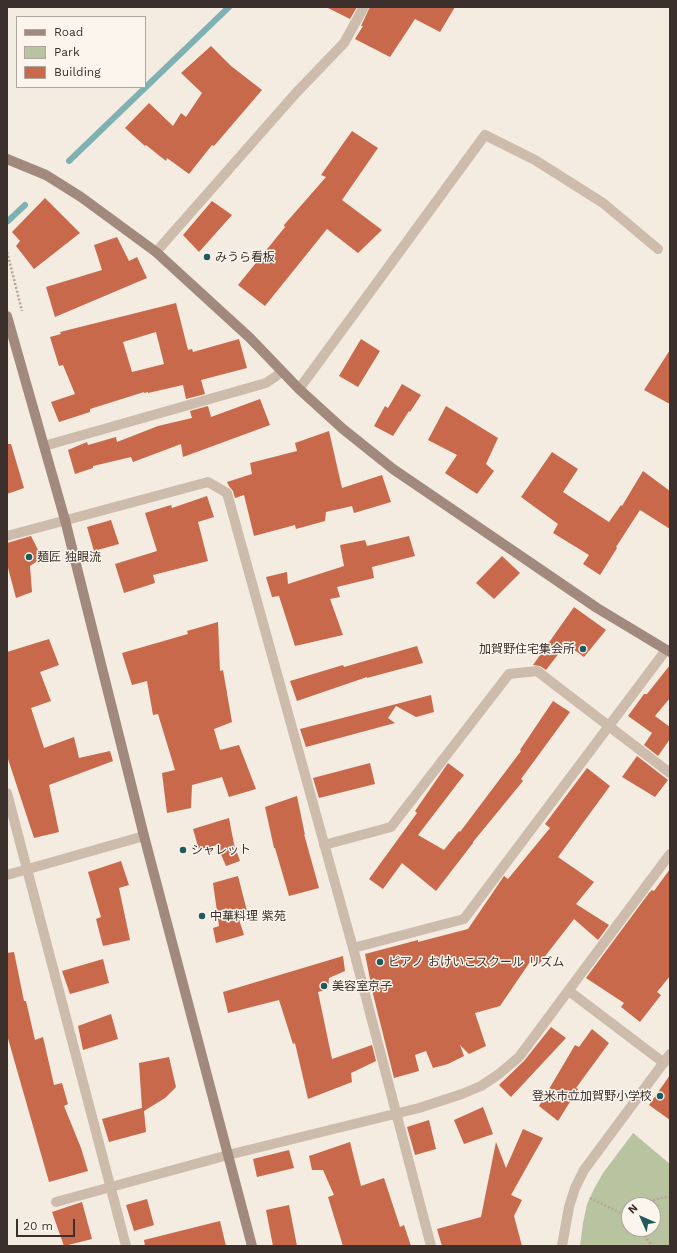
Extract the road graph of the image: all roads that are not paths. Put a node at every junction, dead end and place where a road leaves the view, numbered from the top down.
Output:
1 (364, 7) edge
2 (7, 159) edge
3 (658, 249) dead end
4 (156, 252) junction
5 (7, 316) edge
6 (282, 372) junction
7 (299, 389) junction
8 (44, 446) junction
9 (65, 520) junction
10 (7, 536) edge
11 (668, 651) edge
12 (609, 726) junction
13 (670, 773) edge
14 (7, 793) edge
15 (144, 836) junction
16 (324, 845) junction
17 (670, 854) edge
18 (27, 870) junction
19 (7, 875) edge
20 (353, 948) junction
21 (568, 991) junction
22 (667, 1059) edge
23 (396, 1113) junction
24 (228, 1155) junction
25 (110, 1187) junction
26 (56, 1202) dead end
27 (126, 1246) edge
28 (252, 1246) edge
29 (431, 1246) edge
30 (562, 1246) edge

1 - 4 street
2 - 4 street
3 - 7 street
4 - 6 street
5 - 8 street
6 - 7 street
6 - 8 street
7 - 11 street
8 - 9 street
9 - 10 street
9 - 15 street
9 - 16 street
11 - 12 street
12 - 13 street
12 - 16 street
12 - 20 street
14 - 18 street
15 - 18 street
15 - 24 street
16 - 20 street
17 - 21 street
18 - 19 street
18 - 25 street
20 - 23 street
21 - 22 street
21 - 23 street
22 - 30 street
23 - 24 street
23 - 29 street
24 - 25 street
24 - 28 street
25 - 26 street
25 - 27 street

